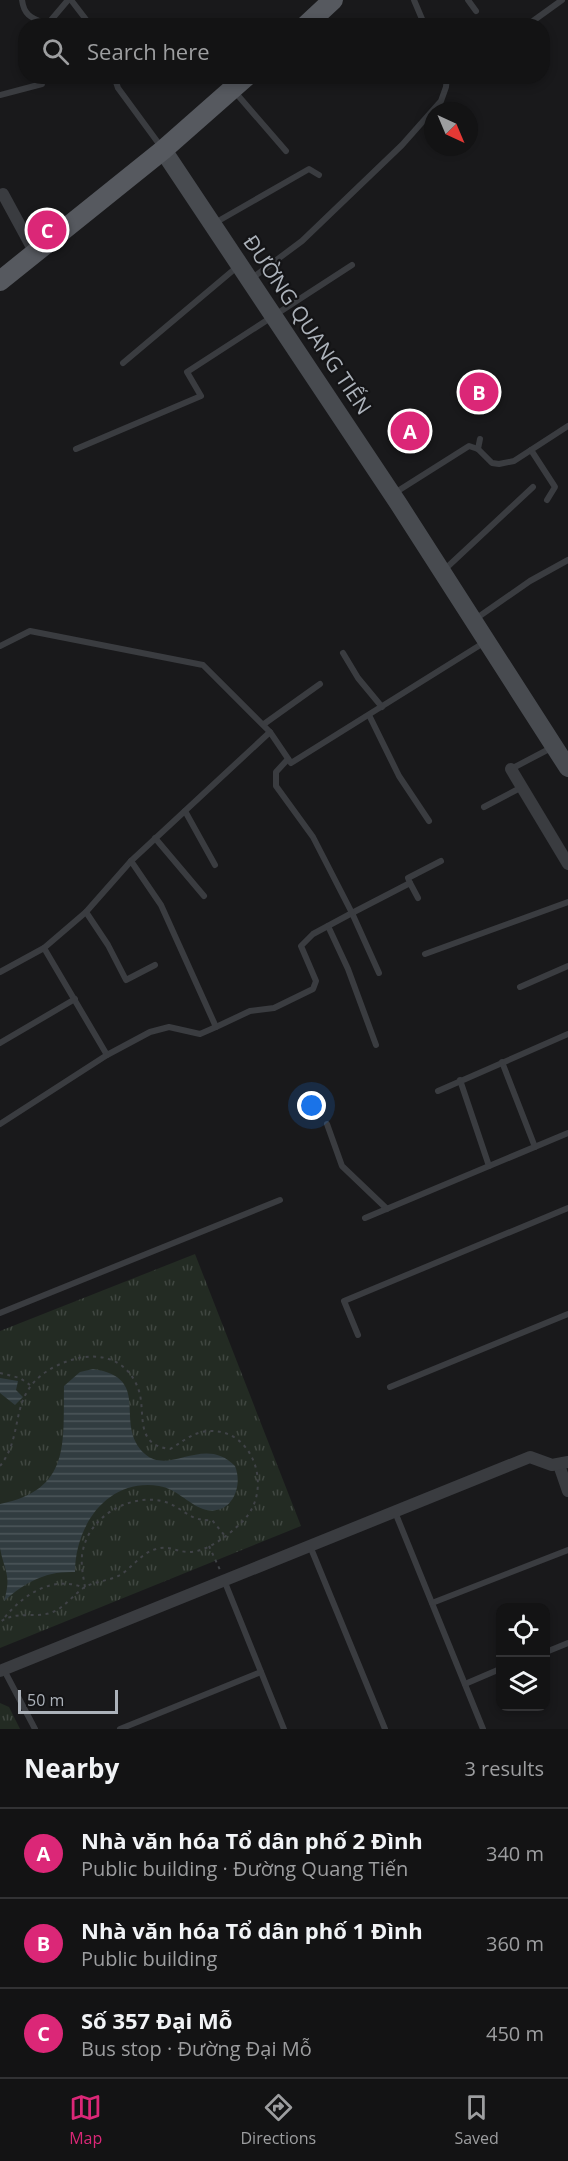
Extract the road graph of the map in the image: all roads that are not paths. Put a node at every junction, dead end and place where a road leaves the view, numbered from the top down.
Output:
1 (22, 0) edge
2 (69, 0) edge
3 (333, 0) edge
4 (414, 0) edge
5 (468, 0) edge
6 (562, 0) edge
7 (476, 10) dead end
8 (32, 18) edge
9 (52, 18) edge
10 (84, 18) edge
11 (317, 18) edge
12 (422, 18) edge
13 (536, 18) edge
14 (42, 84) edge
15 (117, 84) edge
16 (239, 84) edge
17 (241, 84) edge
18 (447, 84) edge
19 (0, 95) edge
20 (163, 150) junction
21 (286, 151) dead end
22 (319, 175) dead end
23 (3, 194) dead end
24 (213, 225) junction
25 (35, 253) junction
26 (352, 265) dead end
27 (245, 272) junction
28 (1, 277) edge
29 (274, 316) junction
30 (123, 363) dead end
31 (568, 426) edge
32 (480, 439) dead end
33 (76, 448) dead end
34 (478, 449) junction
35 (531, 450) junction
36 (533, 487) dead end
37 (392, 494) junction
38 (546, 500) dead end
39 (568, 560) edge
40 (443, 571) junction
41 (474, 620) junction
42 (487, 641) junction
43 (0, 646) edge
44 (343, 653) dead end
45 (320, 684) dead end
46 (382, 707) junction
47 (369, 715) junction
48 (264, 724) junction
49 (270, 732) junction
50 (554, 746) junction
51 (288, 759) junction
52 (568, 768) edge
53 (511, 769) joint
54 (522, 787) junction
55 (484, 807) dead end
56 (185, 811) junction
57 (429, 821) dead end
58 (155, 838) junction
59 (131, 861) junction
60 (441, 861) dead end
61 (568, 864) edge
62 (215, 865) dead end
63 (410, 883) junction
64 (204, 896) dead end
65 (418, 898) dead end
66 (568, 902) edge
67 (86, 912) junction
68 (352, 913) junction
69 (328, 926) junction
70 (44, 948) junction
71 (425, 954) dead end
72 (155, 965) dead end
73 (568, 966) edge
74 (0, 972) edge
75 (379, 973) dead end
76 (520, 987) dead end
77 (75, 999) junction
78 (216, 1027) junction
79 (568, 1034) edge
80 (0, 1043) edge
81 (376, 1045) dead end
82 (107, 1055) junction
83 (502, 1062) junction
84 (460, 1080) junction
85 (438, 1091) dead end
86 (0, 1124) edge
87 (327, 1124) dead end
88 (568, 1133) edge
89 (535, 1147) junction
90 (489, 1166) junction
91 (280, 1200) dead end
92 (568, 1208) edge
93 (387, 1209) junction
94 (365, 1218) dead end
95 (0, 1313) edge
96 (568, 1314) edge
97 (358, 1335) dead end
98 (390, 1388) dead end
99 (564, 1464) edge
100 (568, 1491) edge
101 (395, 1511) junction
102 (310, 1546) junction
103 (568, 1550) edge
104 (224, 1580) junction
105 (432, 1603) junction
106 (568, 1643) edge
107 (550, 1650) edge
108 (2, 1671) edge
109 (496, 1671) edge
110 (261, 1672) junction
111 (465, 1683) junction
112 (35, 1729) edge
113 (120, 1729) edge
114 (284, 1729) edge
115 (385, 1729) edge
116 (483, 1729) edge

1 - 8 lane
2 - 9 lane
2 - 10 lane
3 - 11 main road
4 - 12 lane
5 - 7 lane
6 - 13 lane
14 - 19 lane
15 - 20 lane
16 - 20 main road
17 - 21 lane
18 - 27 lane
20 - 24 street, ĐƯỜNG QUANG TIẾN
20 - 25 main road
22 - 24 lane
23 - 25 street
24 - 27 street, ĐƯỜNG QUANG TIẾN
25 - 28 main road
26 - 29 lane
27 - 29 street, ĐƯỜNG QUANG TIẾN
27 - 30 lane
29 - 33 lane
29 - 37 street, ĐƯỜNG QUANG TIẾN
31 - 35 lane
32 - 34 lane
34 - 35 lane
34 - 37 lane
35 - 38 lane
36 - 40 lane
37 - 40 street, ĐƯỜNG QUANG TIẾN
39 - 41 lane
40 - 41 street, ĐƯỜNG QUANG TIẾN
41 - 42 street, ĐƯỜNG QUANG TIẾN
42 - 46 lane
42 - 50 street, ĐƯỜNG QUANG TIẾN
43 - 48 lane
44 - 46 lane
45 - 48 lane
46 - 47 lane
47 - 51 lane
47 - 57 lane
48 - 49 lane
49 - 51 lane
49 - 56 lane
50 - 52 street, ĐƯỜNG QUANG TIẾN
50 - 53 lane
51 - 68 lane
53 - 54 street
54 - 55 lane
54 - 61 street
56 - 58 lane
56 - 62 lane
58 - 59 lane
58 - 64 lane
59 - 67 lane
59 - 78 lane
60 - 63 lane
63 - 65 lane
63 - 68 lane
66 - 71 lane
67 - 70 lane
67 - 72 lane
68 - 69 lane
68 - 75 lane
69 - 78 lane
69 - 81 lane
70 - 74 lane
70 - 77 lane
73 - 76 lane
77 - 80 lane
77 - 82 lane
78 - 82 lane
79 - 83 lane
82 - 86 lane
83 - 84 lane
83 - 89 lane
84 - 85 lane
84 - 90 lane
87 - 93 lane
88 - 89 lane
89 - 90 lane
90 - 93 lane
91 - 95 lane
92 - 97 lane
93 - 94 lane
96 - 98 lane
99 - 100 street
99 - 101 street
101 - 102 street
101 - 105 lane
102 - 104 street
102 - 115 lane
103 - 105 lane
104 - 108 street
104 - 110 lane
105 - 111 lane
106 - 107 lane
108 - 112 lane
109 - 111 lane
110 - 113 lane
110 - 114 lane
111 - 116 lane

